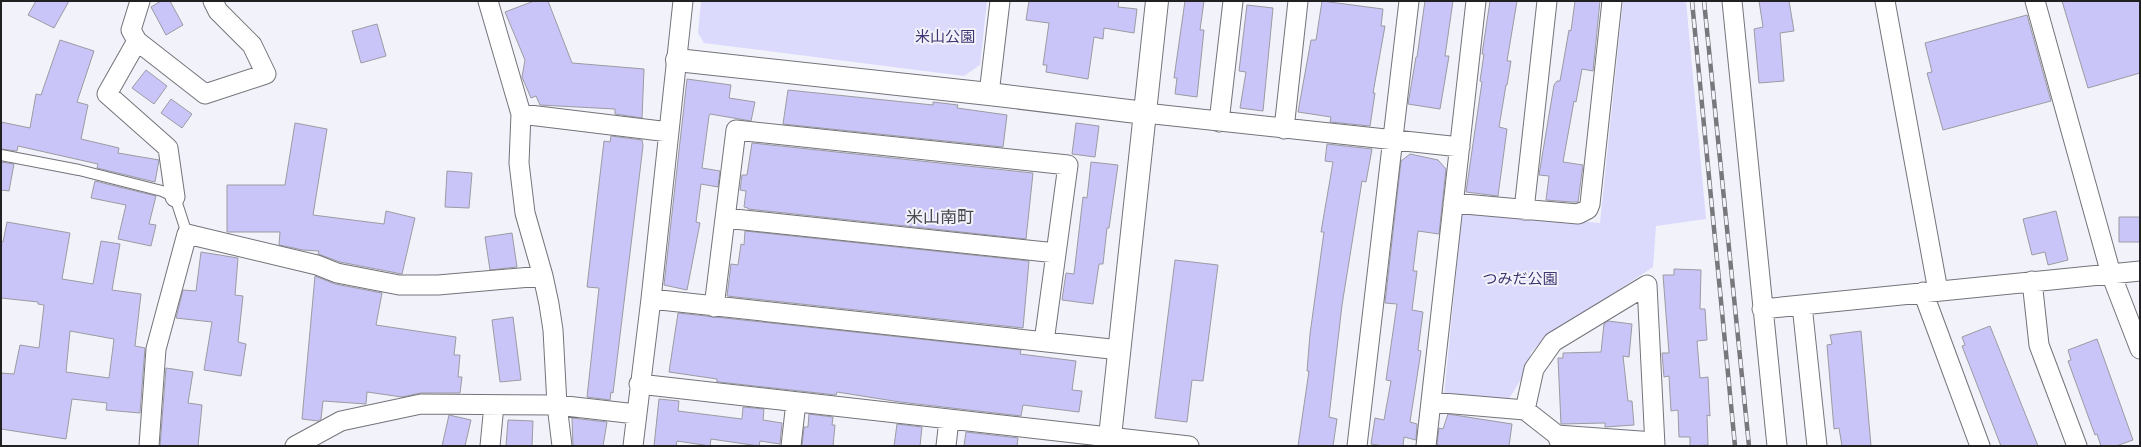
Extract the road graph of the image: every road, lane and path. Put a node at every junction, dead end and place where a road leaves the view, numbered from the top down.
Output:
1 (140, 1) edge
2 (213, 1) edge
3 (488, 1) edge
4 (683, 1) edge
5 (1000, 1) edge
6 (1157, 1) edge
7 (1233, 1) edge
8 (1298, 1) edge
9 (1409, 1) edge
10 (1476, 1) edge
11 (1547, 1) edge
12 (1612, 1) edge
13 (1732, 1) edge
14 (1885, 1) edge
15 (2035, 1) edge
16 (136, 41) junction
17 (677, 60) junction
18 (989, 94) junction
19 (1145, 113) junction
20 (521, 114) junction
21 (1219, 122) junction
22 (1284, 129) junction
23 (669, 132) junction
24 (1393, 140) junction
25 (1460, 147) junction
26 (1, 155) edge
27 (175, 197) junction
28 (1453, 203) junction
29 (1524, 210) junction
30 (725, 218) junction
31 (187, 234) junction
32 (1056, 253) junction
33 (2140, 271) edge
34 (2111, 274) junction
35 (543, 276) junction
36 (2032, 281) junction
37 (1930, 291) junction
38 (651, 298) junction
39 (1802, 305) junction
40 (714, 307) junction
41 (1762, 309) junction
42 (1044, 342) junction
43 (2140, 349) edge
44 (1120, 350) junction
45 (640, 384) junction
46 (796, 402) junction
47 (1431, 402) junction
48 (494, 405) junction
49 (557, 405) junction
50 (1525, 410) junction
51 (636, 414) junction
52 (949, 420) junction
53 (1110, 441) edge
54 (1559, 441) edge
55 (1654, 444) edge
56 (1979, 444) edge
57 (149, 446) edge
58 (295, 446) edge
59 (490, 446) edge
60 (562, 446) edge
61 (633, 446) edge
62 (791, 446) edge
63 (946, 446) edge
64 (1189, 446) edge
65 (1357, 446) edge
66 (1426, 446) edge
67 (1777, 446) edge
68 (1817, 446) edge
69 (2077, 446) edge

1 - 16 street
2 - 16 street
3 - 20 street
4 - 17 street
5 - 18 street
6 - 19 street
7 - 21 street
8 - 22 street
9 - 24 street
10 - 25 street
11 - 29 street
12 - 29 street
13 - 41 street
14 - 37 street
15 - 34 street
16 - 27 street
17 - 18 street
17 - 23 street
18 - 19 street
19 - 21 street
19 - 44 street
20 - 23 street
20 - 35 street
21 - 22 street
22 - 24 street
23 - 38 street
24 - 25 street
24 - 65 street
25 - 28 street
26 - 27 lane
27 - 31 lane
28 - 29 street
28 - 47 street
30 - 32 street
30 - 32 street
30 - 40 street
31 - 35 street
31 - 57 street
32 - 42 street
33 - 34 street
34 - 36 street
34 - 43 street
35 - 49 street
36 - 37 street
36 - 69 street
37 - 39 street
37 - 56 street
38 - 40 street
38 - 45 street
39 - 41 street
39 - 68 street
40 - 42 street
41 - 67 street
42 - 44 street
44 - 53 street
45 - 46 street
45 - 51 street
46 - 52 street
46 - 62 street
47 - 50 street
47 - 66 street
48 - 49 street
48 - 58 street
48 - 59 street
49 - 51 street
49 - 60 street
50 - 54 street
50 - 55 street
51 - 61 street
52 - 53 street
52 - 63 street
53 - 64 street
54 - 55 street

